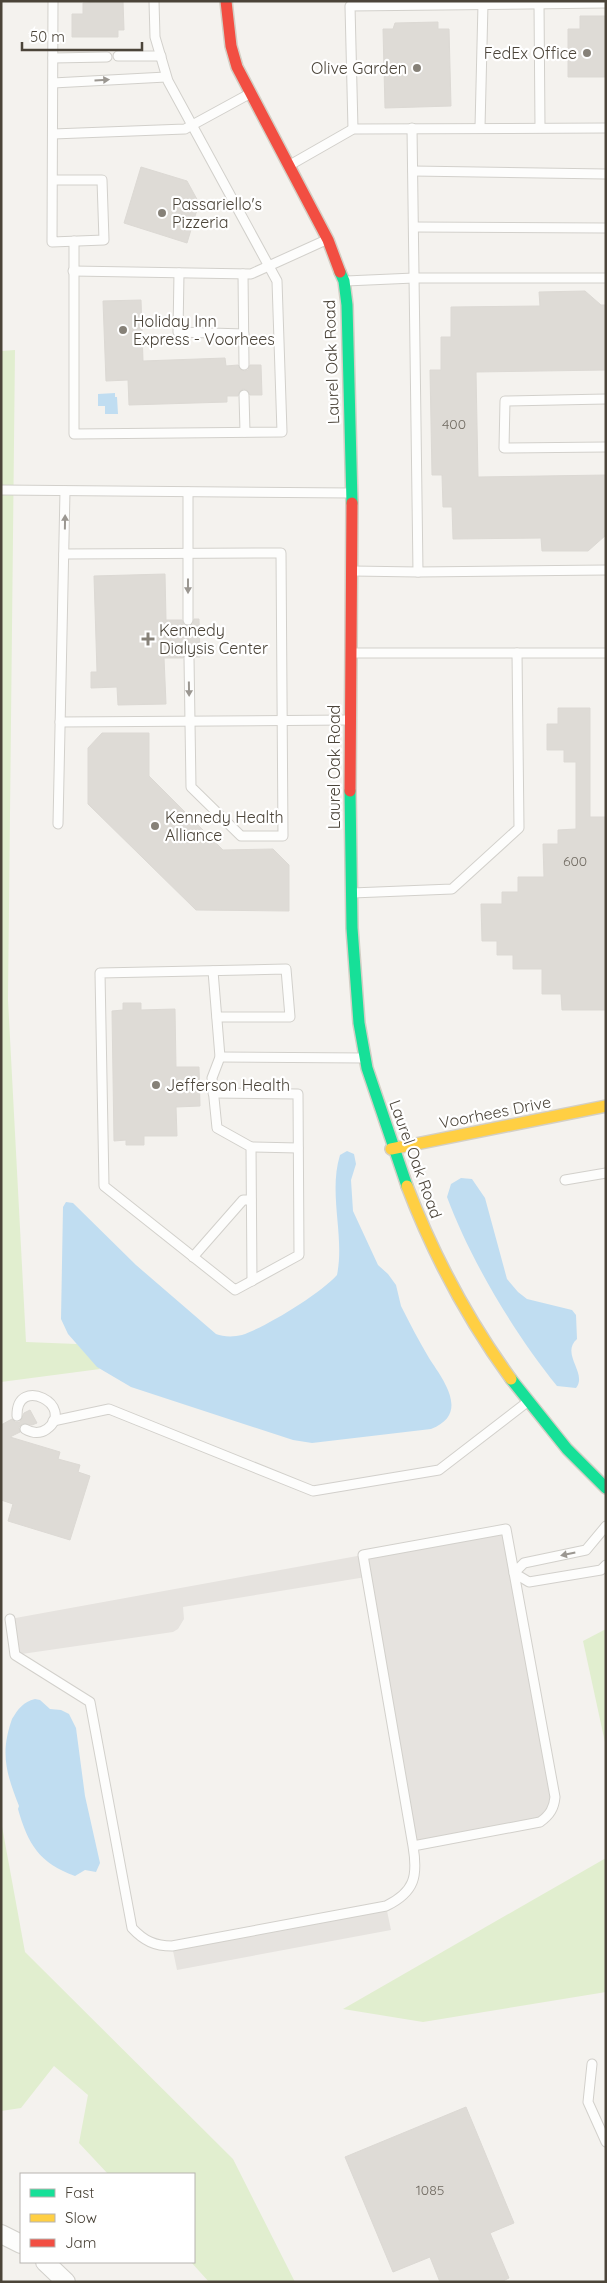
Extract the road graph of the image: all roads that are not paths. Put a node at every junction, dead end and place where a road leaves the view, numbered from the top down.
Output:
1 (53, 1) edge
2 (154, 1) edge
3 (226, 1) edge
4 (606, 3) edge
5 (484, 4) junction
6 (539, 4) junction
7 (118, 56) dead end
8 (161, 56) junction
9 (107, 57) dead end
10 (53, 58) junction
11 (166, 77) junction
12 (53, 83) junction
13 (251, 93) junction
14 (192, 125) junction
15 (480, 127) junction
16 (540, 127) junction
17 (412, 128) junction
18 (606, 128) edge
19 (353, 129) junction
20 (54, 134) junction
21 (290, 165) junction
22 (413, 171) junction
23 (606, 174) edge
24 (53, 180) junction
25 (414, 227) junction
26 (606, 228) edge
27 (328, 240) junction
28 (74, 241) junction
29 (270, 266) junction
30 (74, 271) junction
31 (179, 273) junction
32 (243, 274) junction
33 (414, 278) junction
34 (606, 278) edge
35 (344, 281) junction
36 (244, 334) junction
37 (244, 365) dead end
38 (244, 396) dead end
39 (606, 398) edge
40 (245, 432) junction
41 (606, 447) edge
42 (1, 490) edge
43 (66, 491) junction
44 (188, 492) junction
45 (351, 493) junction
46 (188, 553) junction
47 (64, 554) junction
48 (606, 570) edge
49 (351, 571) junction
50 (418, 572) junction
51 (188, 620) dead end
52 (350, 652) junction
53 (517, 653) junction
54 (606, 653) edge
55 (189, 658) dead end
56 (282, 720) junction
57 (350, 720) junction
58 (190, 721) junction
59 (60, 722) junction
60 (58, 824) dead end
61 (352, 893) junction
62 (213, 970) junction
63 (216, 1017) junction
64 (220, 1057) junction
65 (365, 1058) junction
66 (213, 1093) junction
67 (606, 1106) edge
68 (251, 1147) junction
69 (298, 1148) junction
70 (391, 1149) junction
71 (606, 1173) edge
72 (565, 1180) dead end
73 (251, 1200) junction
74 (193, 1256) junction
75 (252, 1280) junction
76 (528, 1401) junction
77 (17, 1416) dead end
78 (53, 1421) junction
79 (25, 1429) dead end
80 (606, 1488) edge
81 (606, 1526) edge
82 (606, 1565) edge
83 (514, 1573) junction
84 (10, 1619) dead end
85 (413, 1846) junction
86 (592, 2064) dead end
87 (606, 2142) edge
88 (1, 2234) edge
89 (20, 2244) edge
90 (46, 2263) edge
91 (66, 2282) edge

1 - 10 lane
2 - 8 lane
3 - 13 street, Laurel Oak Road
4 - 6 lane
5 - 6 lane
5 - 15 lane
5 - 19 lane
6 - 16 lane
7 - 8 lane
8 - 11 lane
9 - 10 lane
10 - 12 lane
12 -> 11 lane
11 - 14 lane
12 - 20 lane
13 - 14 lane
13 - 21 street, Laurel Oak Road
14 - 20 lane
14 - 29 lane
15 - 16 lane
15 - 17 lane
16 - 18 lane
17 - 19 lane
17 - 22 lane
19 - 21 lane
20 - 24 lane
21 - 27 street, Laurel Oak Road
22 - 23 lane
22 - 25 lane
24 - 28 lane
24 - 28 lane
25 - 26 lane
25 - 33 lane
27 - 29 lane
27 - 35 street, Laurel Oak Road
28 - 30 lane
29 - 32 lane
29 - 40 lane
30 - 31 lane
30 - 40 lane
31 - 32 lane
31 - 36 lane
32 - 36 lane
33 - 34 lane
33 - 35 lane
33 - 50 lane
35 - 45 street, Laurel Oak Road
36 - 37 lane
38 - 40 lane
39 - 41 lane
42 - 43 lane
43 - 44 lane
47 -> 43 lane
44 - 45 lane
44 - 46 lane
45 - 49 street, Laurel Oak Road
46 - 47 lane
46 -> 51 lane
46 - 56 lane
47 - 59 lane
48 - 50 lane
49 - 50 lane
49 - 52 street, Laurel Oak Road
52 - 53 lane
52 - 57 street, Laurel Oak Road
53 - 54 lane
53 - 61 lane
55 -> 58 lane
56 - 57 lane
56 - 58 lane
56 - 58 lane
57 - 61 street, Laurel Oak Road
58 - 59 lane
59 - 60 lane
61 - 65 street, Laurel Oak Road
62 - 63 lane
62 - 63 lane
62 - 74 lane
63 - 64 lane
64 - 65 lane
64 - 66 lane
65 - 70 street, Laurel Oak Road
66 - 68 lane
66 - 69 lane
67 - 70 street, Voorhees Drive
68 - 69 lane
68 - 73 lane
69 - 75 lane
70 - 76 street, Laurel Oak Road
71 - 72 lane
73 - 74 lane
73 - 75 lane
74 - 75 lane
76 - 78 lane
76 - 80 street, Laurel Oak Road
77 - 78 lane
78 - 79 lane
81 -> 83 lane
82 - 83 lane
83 - 85 lane
83 - 85 lane
84 - 85 lane
86 - 87 lane
88 - 89 street
90 - 91 street

